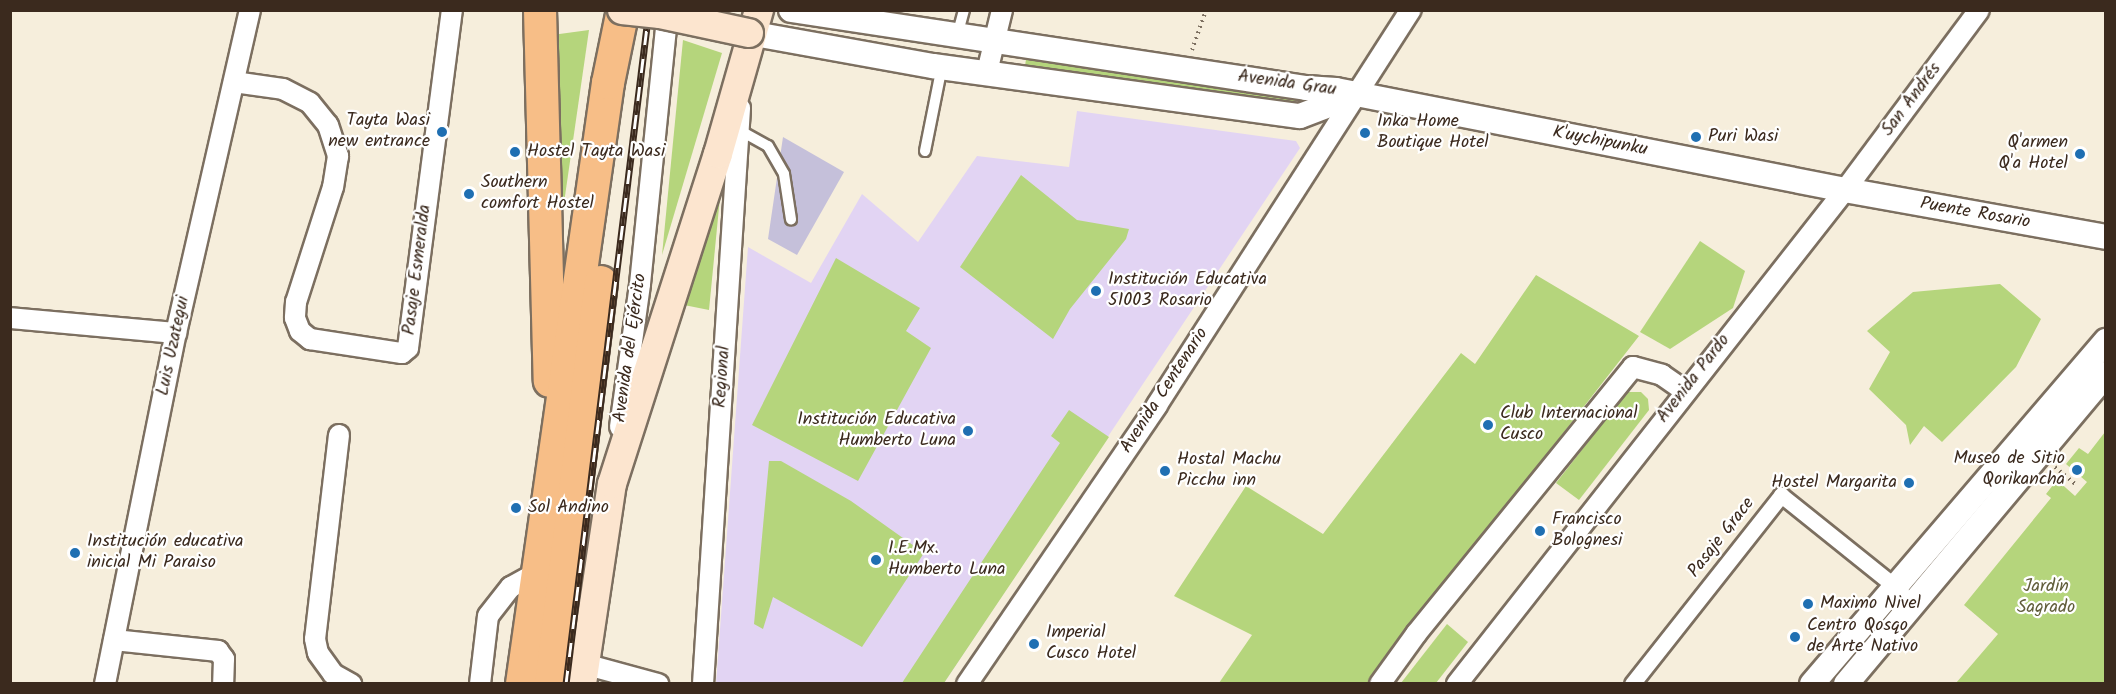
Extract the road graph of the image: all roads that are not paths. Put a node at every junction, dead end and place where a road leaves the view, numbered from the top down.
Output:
1 (250, 10) edge
2 (452, 10) edge
3 (540, 10) edge
4 (612, 10) edge
5 (622, 10) edge
6 (636, 10) edge
7 (668, 10) edge
8 (792, 10) edge
9 (964, 10) edge
10 (1002, 10) edge
11 (1411, 10) edge
12 (1979, 10) edge
13 (754, 25) edge
14 (957, 36) junction
15 (993, 42) junction
16 (942, 66) junction
17 (743, 71) junction
18 (987, 72) junction
19 (234, 82) junction
20 (608, 82) junction
21 (1355, 95) junction
22 (739, 130) junction
23 (925, 151) dead end
24 (1845, 190) junction
25 (791, 219) dead end
26 (2106, 237) edge
27 (10, 318) edge
28 (176, 333) junction
29 (2106, 341) edge
30 (2106, 374) edge
31 (1685, 390) junction
32 (339, 435) dead end
33 (552, 471) junction
34 (612, 484) junction
35 (536, 573) junction
36 (1894, 585) junction
37 (1914, 603) junction
38 (114, 640) junction
39 (583, 674) edge
40 (347, 683) edge
41 (105, 684) edge
42 (223, 684) edge
43 (480, 684) edge
44 (522, 684) edge
45 (551, 684) edge
46 (658, 684) edge
47 (703, 684) edge
48 (967, 684) edge
49 (1380, 684) edge
50 (1457, 684) edge
51 (1632, 684) edge
52 (1812, 684) edge
53 (1846, 684) edge

1 - 19 street, Luis Uzategui
2 - 19 street, Pasaje Esmeralda
3 - 33 main road
4 - 20 main road
5 - 13 main road, bridge
5 - 20 main road
6 - 45 main road, Avenida del Ejército
7 - 34 street, Avenida del Ejército
8 - 14 street, Avenida Grau
9 - 14 lane
10 - 15 street
11 - 21 street, Avenida Centenario
12 - 24 street, San Andrés
13 - 16 street, Avenida Grau
13 - 17 main road
14 - 15 street, Avenida Grau
15 - 18 street
15 - 21 street, Avenida Grau
16 - 18 street, Avenida Grau
16 - 23 lane
17 - 22 street, Regional
17 - 34 main road
18 - 21 street, Avenida Grau
19 - 28 street, Luis Uzategui
20 - 33 main road
21 - 24 street, K'uychipunku
21 - 48 street, Avenida Centenario
22 - 25 lane
22 - 47 street, Regional
24 - 26 street, Puente Rosario
24 - 31 street, Avenida Pardo
27 - 28 street
28 - 38 street, Luis Uzategui
29 - 36 street
30 - 37 street
31 - 49 street
31 - 50 street, Avenida Pardo
32 - 40 street
33 - 35 main road
34 - 39 main road, Avenida del Ejército
35 - 43 street
35 - 44 main road
36 - 37 street, Pasaje Grace
36 - 51 street, Pasaje Grace
36 - 52 street
37 - 53 street
38 - 41 street, Luis Uzategui
38 - 42 street
39 - 46 street

